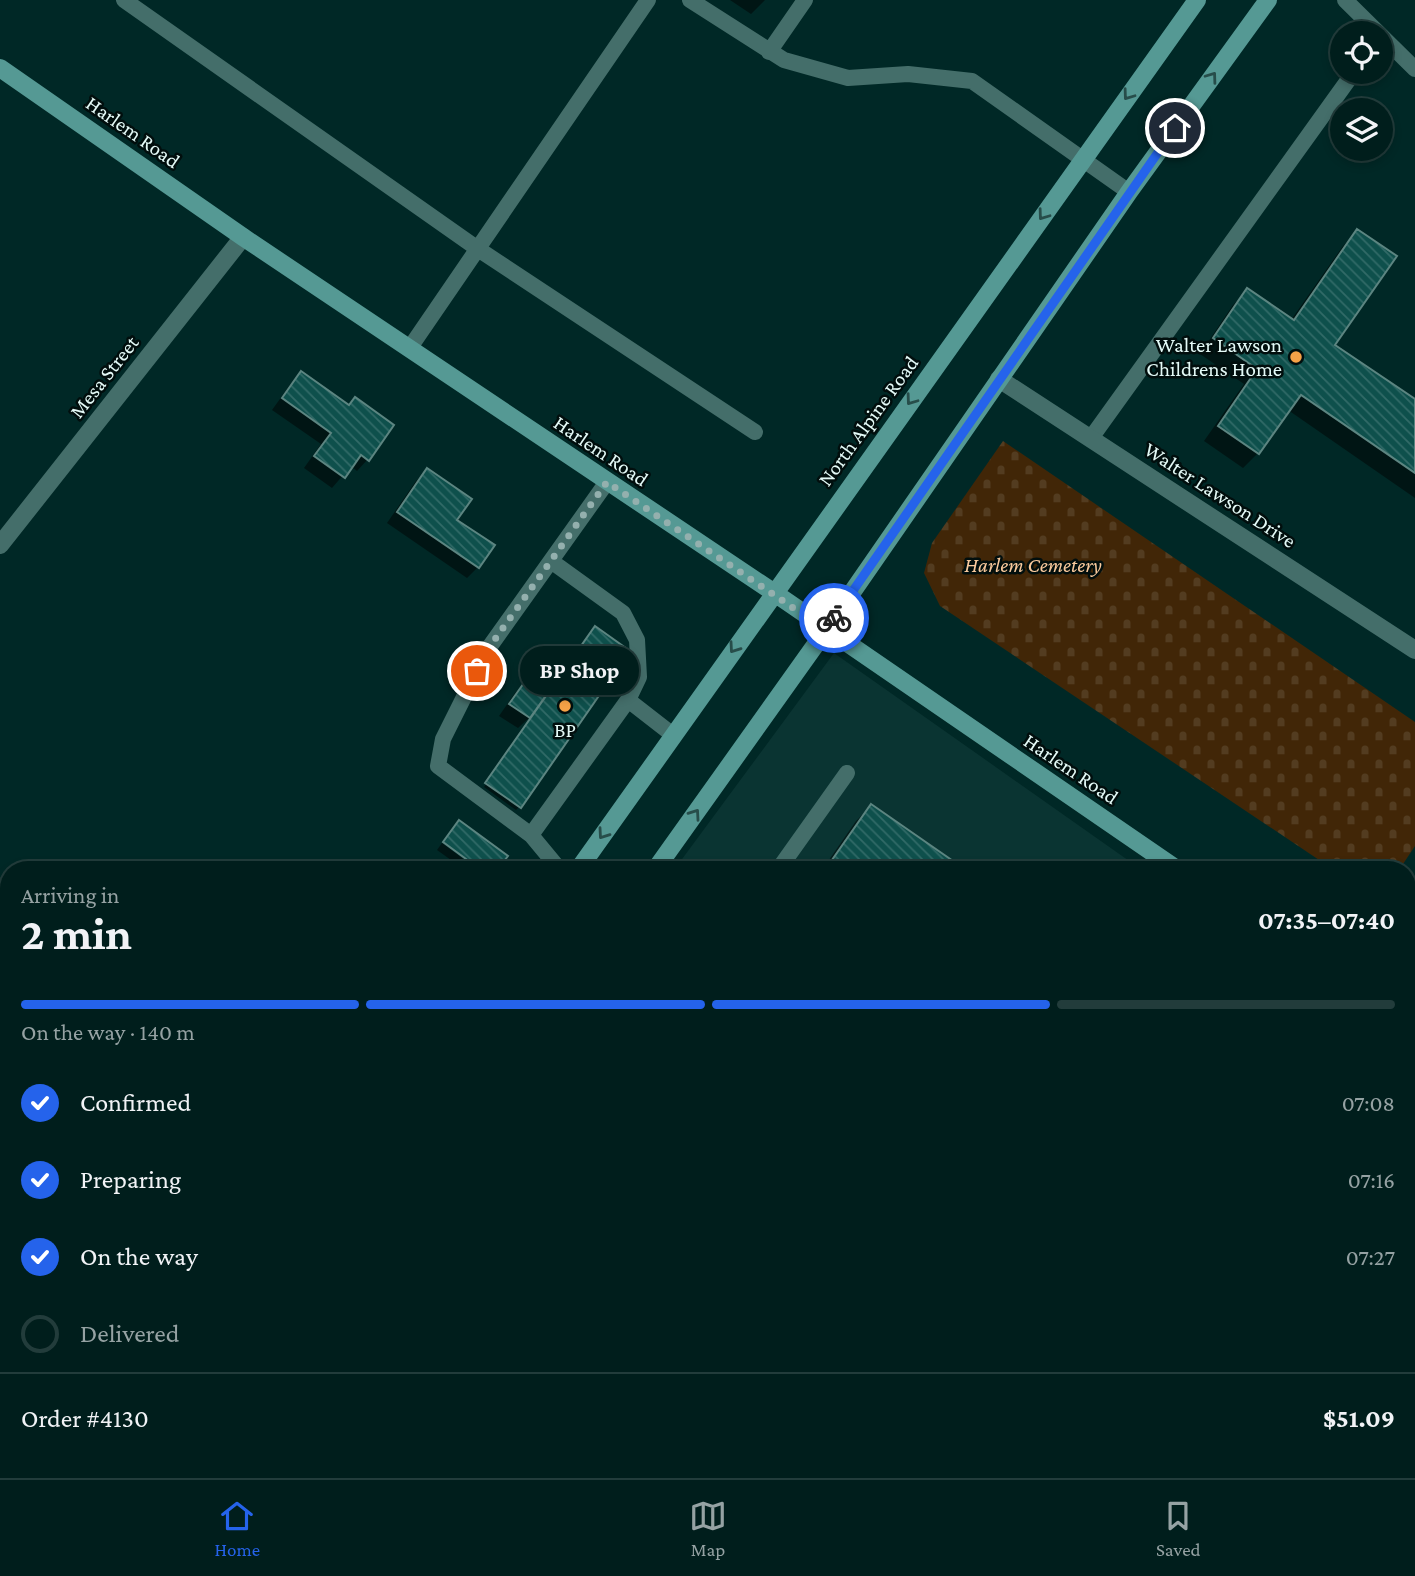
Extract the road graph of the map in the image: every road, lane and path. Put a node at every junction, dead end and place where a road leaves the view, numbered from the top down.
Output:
1 (124, 0) edge
2 (648, 0) edge
3 (690, 0) edge
4 (805, 0) edge
5 (1197, 0) edge
6 (1268, 0) edge
7 (1345, 0) edge
8 (1367, 21) edge
9 (1393, 46) edge
10 (769, 52) junction
11 (0, 68) edge
12 (1415, 69) edge
13 (1345, 84) edge
14 (1083, 159) junction
15 (1129, 192) junction
16 (243, 237) junction
17 (478, 249) junction
18 (410, 349) junction
19 (999, 379) junction
20 (755, 432) dead end
21 (1091, 438) junction
22 (607, 482) junction
23 (0, 545) edge
24 (551, 561) junction
25 (774, 592) junction
26 (826, 630) junction
27 (1415, 650) edge
28 (628, 701) junction
29 (673, 735) junction
30 (847, 774) dead end
31 (531, 835) junction
32 (553, 861) edge
33 (584, 861) edge
34 (661, 861) edge
35 (784, 861) edge
36 (1165, 861) edge

1 - 17 lane
2 - 17 lane
3 - 10 lane
4 - 10 lane
5 -> 14 main road, North Alpine Road
15 -> 6 main road
7 - 8 lane
9 - 12 lane
10 - 14 lane
11 - 16 main road, Harlem Road
13 - 21 lane
14 - 15 lane
14 -> 25 main road, North Alpine Road
15 - 19 main road
16 - 18 main road, Harlem Road
16 - 23 street, Mesa Street
17 - 18 lane
17 - 20 lane
18 - 22 main road, Harlem Road
19 - 21 street, Walter Lawson Drive
19 - 26 main road
21 - 27 street, Walter Lawson Drive
22 - 24 lane
22 - 25 main road, Harlem Road
24 - 28 lane
24 - 31 lane
25 - 26 main road, Harlem Road
25 -> 29 main road, North Alpine Road
34 -> 26 main road
26 - 36 main road, Harlem Road
28 - 29 lane
28 - 31 lane
29 -> 33 main road, North Alpine Road
30 - 35 lane
31 - 32 lane

